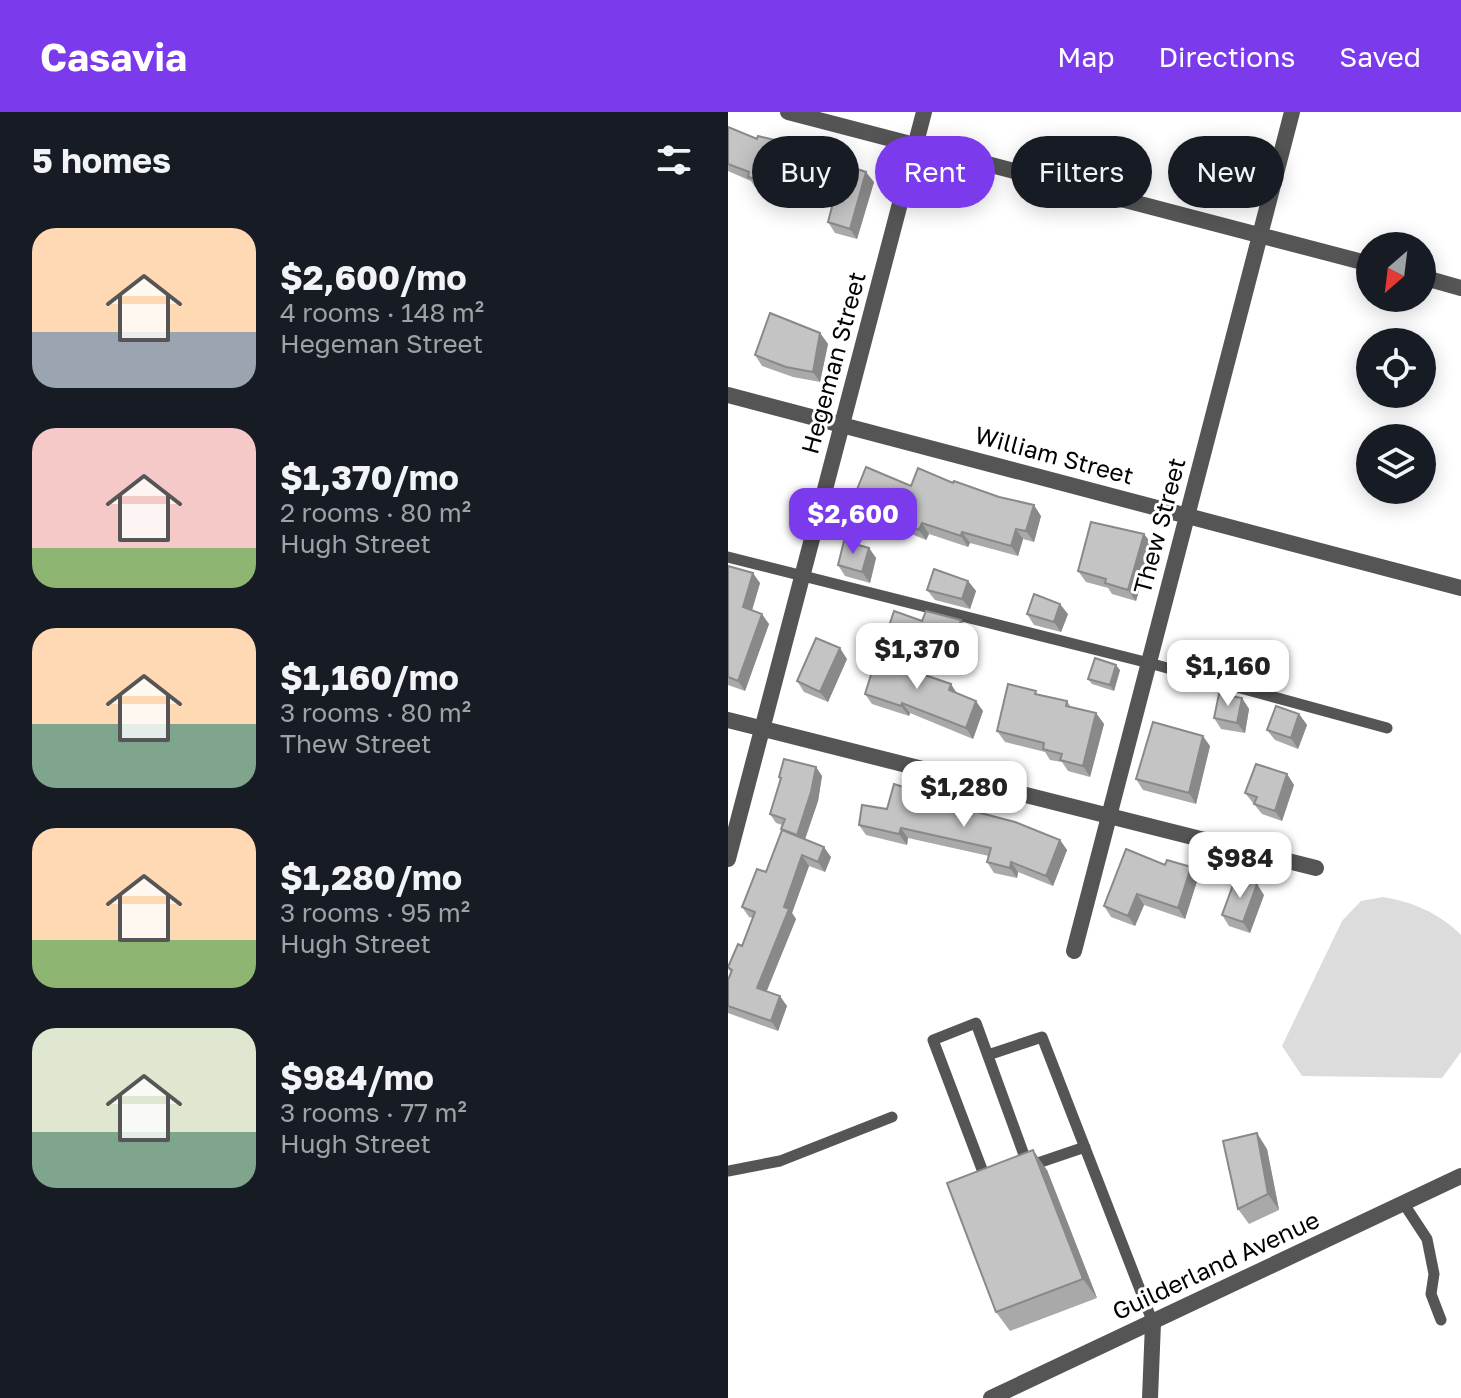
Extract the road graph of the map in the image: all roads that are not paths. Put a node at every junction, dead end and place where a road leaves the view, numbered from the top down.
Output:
1 (788, 112) edge
2 (924, 112) edge
3 (1292, 112) edge
4 (880, 136) edge
5 (917, 136) edge
6 (995, 166) edge
7 (899, 208) edge
8 (1261, 235) junction
9 (1356, 260) edge
10 (1436, 281) edge
11 (1461, 288) edge
12 (728, 395) edge
13 (842, 425) junction
14 (1188, 515) junction
15 (728, 557) edge
16 (803, 577) junction
17 (1461, 588) edge
18 (1149, 663) junction
19 (728, 720) edge
20 (1387, 728) dead end
21 (763, 729) junction
22 (1109, 816) junction
23 (728, 859) edge
24 (1316, 868) dead end
25 (1074, 951) dead end
26 (988, 1055) junction
27 (892, 1117) dead end
28 (1085, 1147) junction
29 (1028, 1166) junction
30 (728, 1171) edge
31 (1013, 1171) edge
32 (999, 1176) edge
33 (1461, 1176) edge
34 (1404, 1204) junction
35 (1441, 1320) dead end
36 (1153, 1323) junction
37 (991, 1398) edge
38 (1150, 1398) edge

1 - 4 street
2 - 5 street, Hegeman Street
3 - 8 street, Thew Street
6 - 8 street
7 - 13 street, Hegeman Street
8 - 9 street
8 - 14 street, Thew Street
10 - 11 street
12 - 13 street, William Street
13 - 14 street, William Street
13 - 16 street, Hegeman Street
14 - 17 street, William Street
14 - 18 street, Thew Street
15 - 16 lane
16 - 18 lane
16 - 21 street, Hegeman Street
18 - 20 lane
18 - 22 street, Thew Street
19 - 21 street
21 - 22 street
21 - 23 street, Hegeman Street
22 - 24 street
22 - 25 street, Thew Street
26 - 28 lane
26 - 29 lane
26 - 32 lane
27 - 30 lane
28 - 29 lane
28 - 36 lane
29 - 31 lane
33 - 34 street, Guilderland Avenue
34 - 35 lane
34 - 36 street, Guilderland Avenue
36 - 37 street, Guilderland Avenue
36 - 38 street

